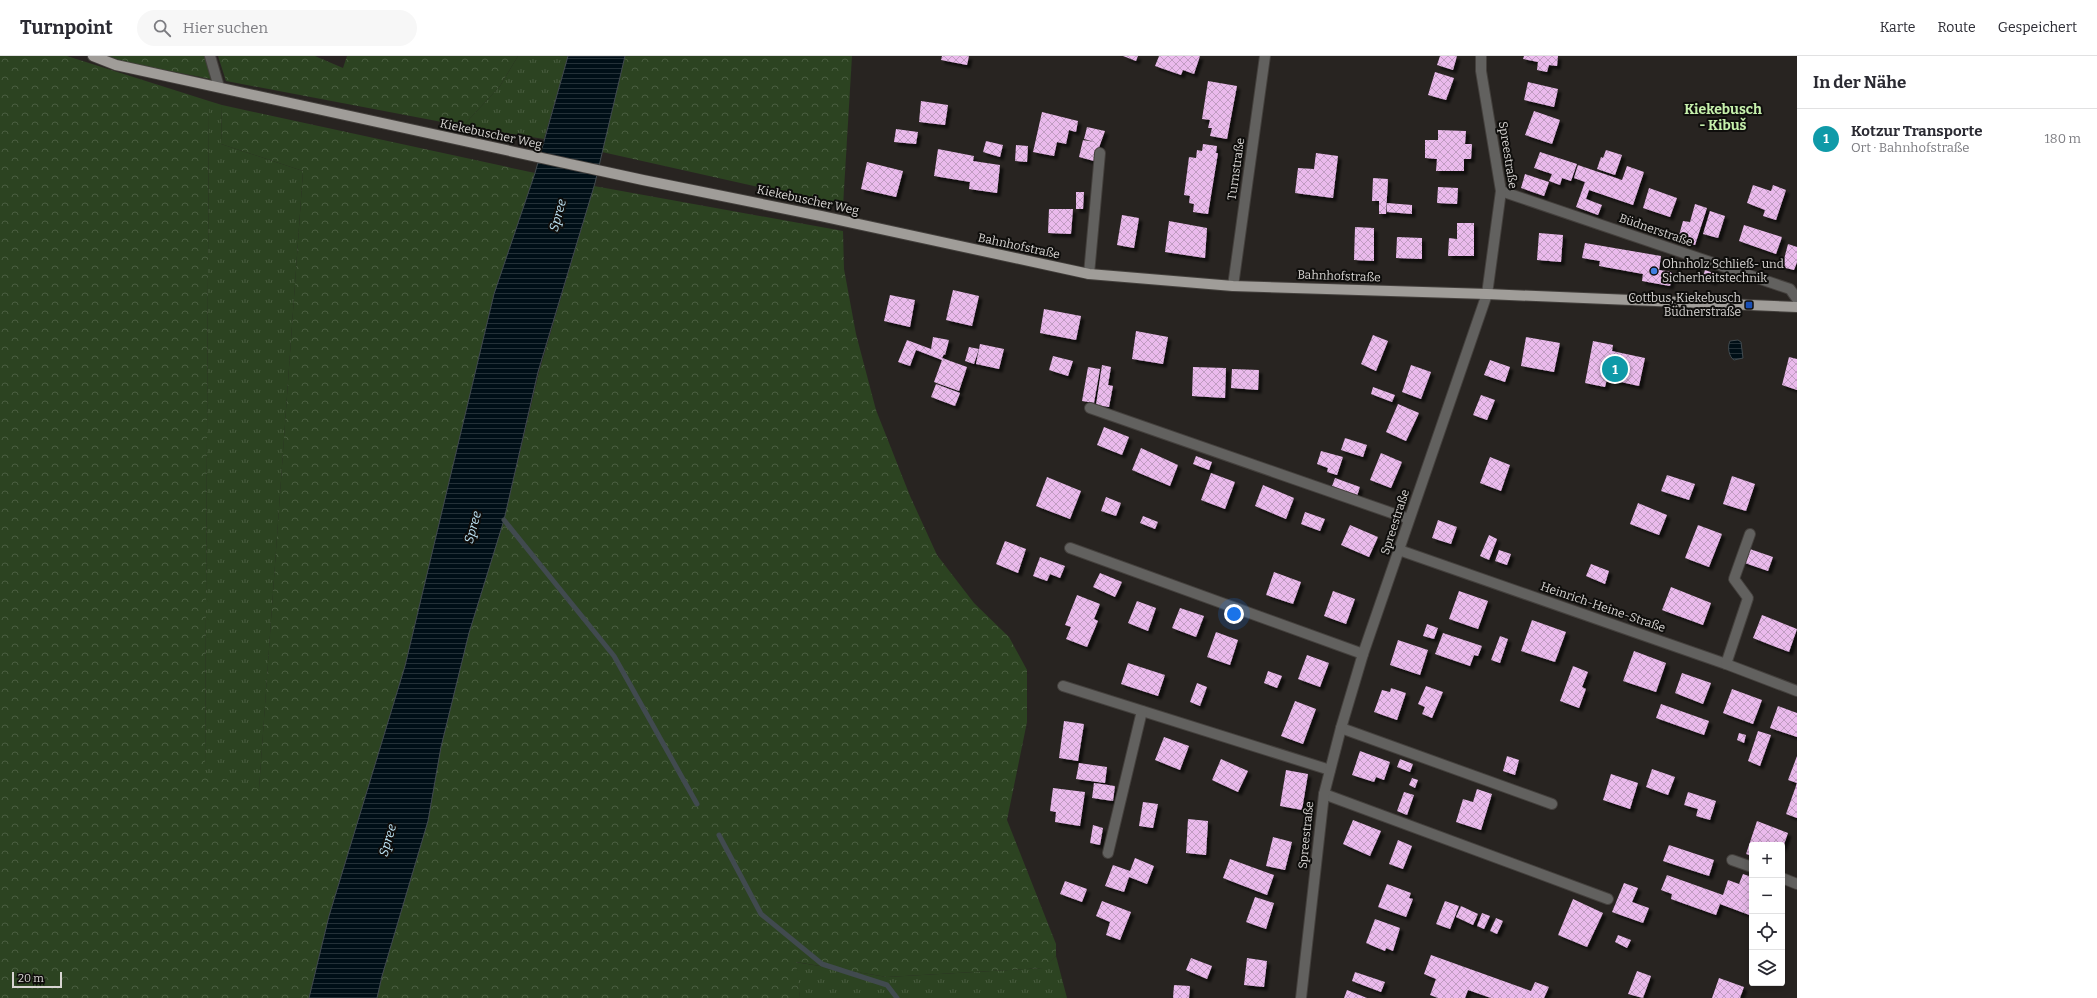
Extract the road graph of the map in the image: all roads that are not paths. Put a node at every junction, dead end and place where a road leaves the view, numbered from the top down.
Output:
1 (93, 56) edge
2 (210, 56) edge
3 (1264, 56) edge
4 (1481, 56) edge
5 (219, 87) junction
6 (1100, 153) dead end
7 (1501, 191) junction
8 (884, 230) joint
9 (1089, 274) junction
10 (1233, 286) junction
11 (1487, 294) junction
12 (1797, 299) edge
13 (1797, 307) edge
14 (1090, 408) dead end
15 (1409, 519) junction
16 (1750, 534) dead end
17 (1070, 548) dead end
18 (1399, 550) junction
19 (1363, 654) junction
20 (1726, 664) junction
21 (1063, 686) dead end
22 (1797, 691) edge
23 (1142, 711) junction
24 (1341, 728) junction
25 (1330, 770) junction
26 (1324, 794) junction
27 (1552, 804) dead end
28 (1108, 853) dead end
29 (1732, 860) dead end
30 (1749, 866) edge
31 (1785, 879) edge
32 (1797, 884) edge
33 (1608, 899) dead end
34 (1301, 998) edge

1 - 5 main road, Kiekebuscher Weg
2 - 5 street
3 - 10 street, Turnstraße
4 - 7 street, Spreestraße
5 - 8 main road, Kiekebuscher Weg
6 - 9 street
7 - 11 street, Spreestraße
7 - 12 street, Büdnerstraße
8 - 9 main road, Bahnhofstraße
9 - 10 main road, Bahnhofstraße
10 - 11 main road, Bahnhofstraße
11 - 13 main road, Bahnhofstraße
11 - 15 street, Spreestraße
14 - 15 street
15 - 18 street, Spreestraße
16 - 20 street
17 - 19 street
18 - 19 street, Spreestraße
18 - 20 street, Heinrich-Heine-Straße
19 - 24 street, Spreestraße
20 - 22 street, Heinrich-Heine-Straße
21 - 23 street
23 - 25 street
23 - 28 street
24 - 25 street, Spreestraße
24 - 27 street
25 - 26 street, Spreestraße
26 - 33 street
26 - 34 street, Spreestraße
29 - 30 street
31 - 32 street

